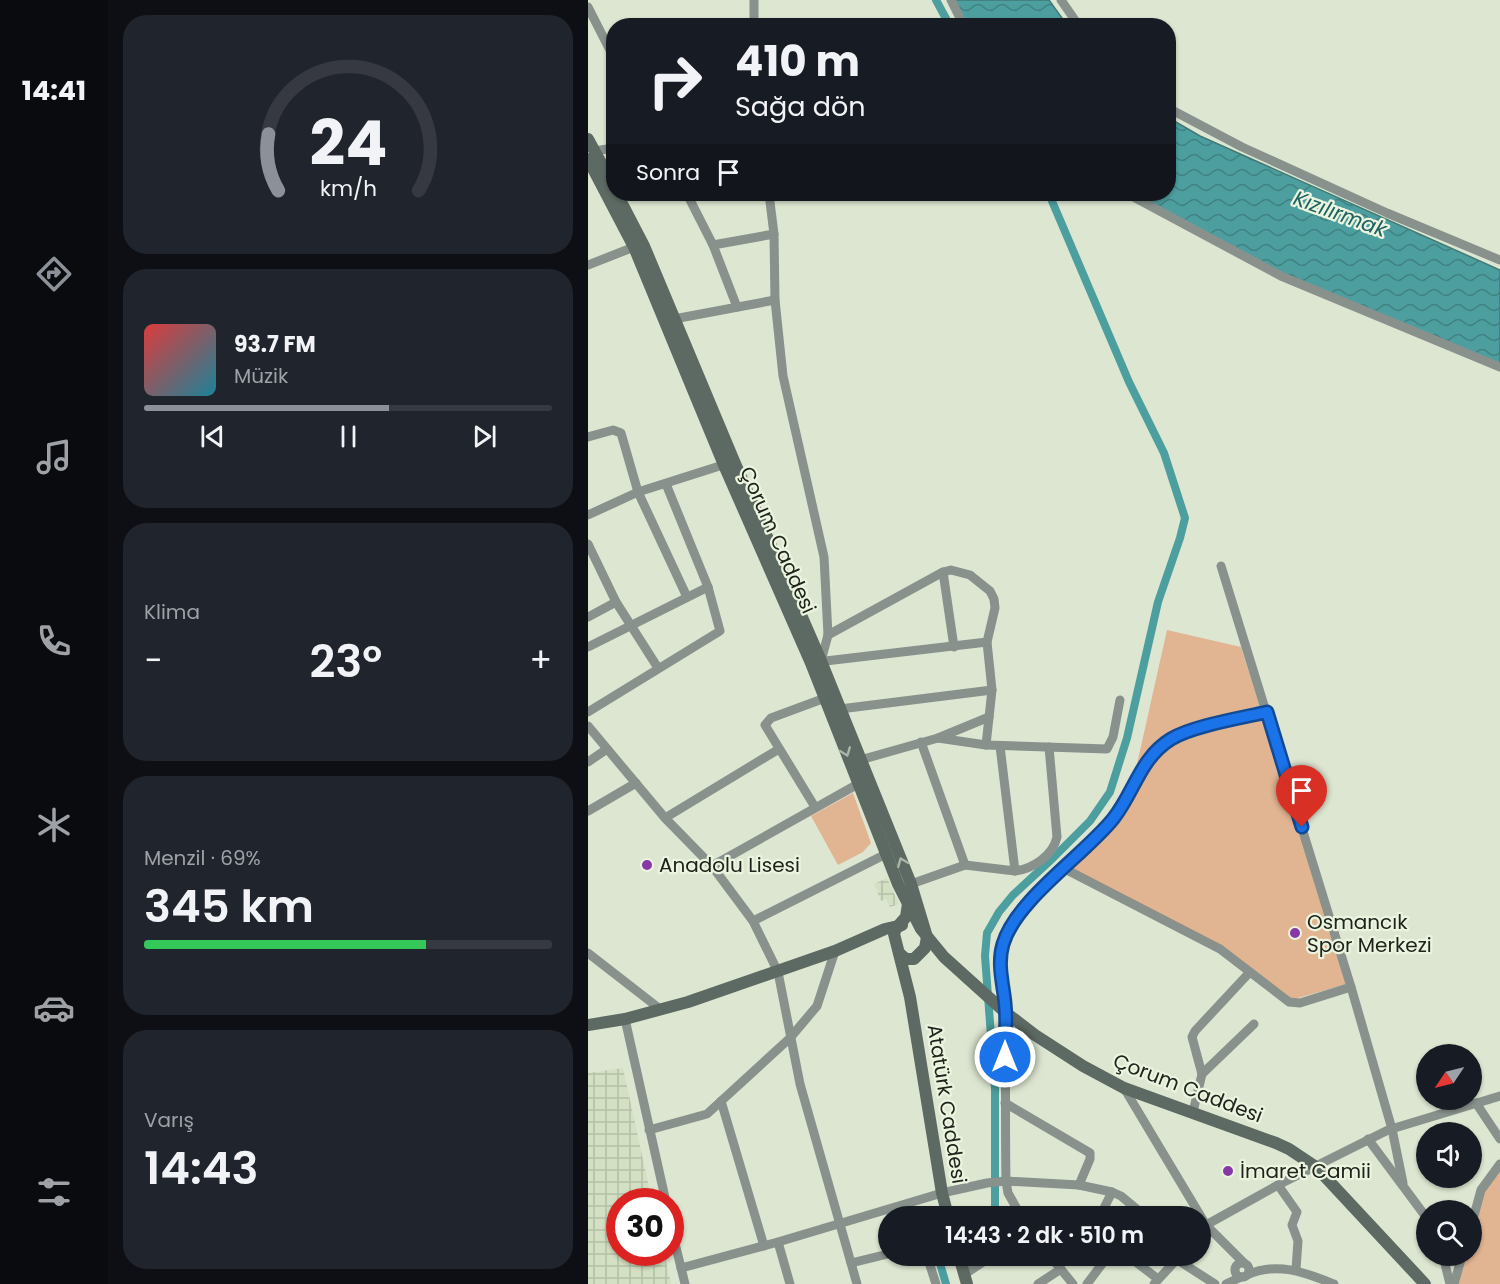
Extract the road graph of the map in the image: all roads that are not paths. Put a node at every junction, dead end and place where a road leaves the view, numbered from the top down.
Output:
1 (754, 0) edge
2 (951, 0) edge
3 (1061, 0) edge
4 (588, 7) edge
5 (754, 18) edge
6 (960, 18) edge
7 (1073, 18) edge
8 (606, 42) edge
9 (1176, 112) edge
10 (588, 139) edge
11 (606, 150) edge
12 (591, 155) edge
13 (606, 177) edge
14 (606, 187) edge
15 (612, 201) edge
16 (621, 201) edge
17 (691, 201) edge
18 (770, 201) edge
19 (1141, 201) edge
20 (774, 234) junction
21 (713, 245) junction
22 (634, 247) junction
23 (1500, 260) edge
24 (588, 265) edge
25 (775, 300) junction
26 (737, 307) junction
27 (674, 319) junction
28 (1500, 367) edge
29 (588, 437) edge
30 (729, 463) junction
31 (666, 484) junction
32 (638, 492) junction
33 (588, 515) edge
34 (589, 547) edge
35 (1221, 566) dead end
36 (943, 572) junction
37 (708, 587) junction
38 (687, 597) junction
39 (616, 602) junction
40 (588, 617) edge
41 (630, 625) junction
42 (828, 636) junction
43 (987, 642) junction
44 (954, 646) junction
45 (588, 647) edge
46 (816, 662) junction
47 (658, 668) junction
48 (992, 690) junction
49 (825, 698) junction
50 (1120, 700) dead end
51 (840, 709) junction
52 (588, 712) edge
53 (1267, 712) junction
54 (988, 717) junction
55 (588, 726) edge
56 (938, 738) junction
57 (921, 742) junction
58 (986, 745) junction
59 (1000, 746) junction
60 (1049, 747) junction
61 (607, 749) junction
62 (779, 749) junction
63 (860, 760) junction
64 (588, 762) edge
65 (636, 783) junction
66 (858, 784) junction
67 (814, 807) junction
68 (588, 811) edge
69 (665, 818) junction
70 (886, 854) junction
71 (965, 865) junction
72 (712, 866) junction
73 (1064, 868) junction
74 (1015, 871) junction
75 (911, 884) junction
76 (908, 904) junction
77 (753, 921) junction
78 (918, 926) junction
79 (892, 930) junction
80 (927, 937) junction
81 (835, 951) junction
82 (939, 951) junction
83 (588, 953) edge
84 (899, 953) junction
85 (921, 954) junction
86 (778, 972) junction
87 (1249, 973) junction
88 (1351, 987) junction
89 (910, 998) junction
90 (660, 1010) junction
91 (1005, 1012) junction
92 (625, 1019) junction
93 (1254, 1024) dead end
94 (588, 1025) edge
95 (790, 1038) junction
96 (1202, 1074) junction
97 (1124, 1088) junction
98 (1500, 1096) edge
99 (721, 1101) junction
100 (1482, 1101) edge
101 (1005, 1102) junction
102 (1453, 1110) edge
103 (1481, 1110) edge
104 (1193, 1112) junction
105 (1392, 1129) junction
106 (649, 1130) junction
107 (1368, 1139) junction
108 (1500, 1139) edge
109 (1500, 1164) edge
110 (1316, 1167) junction
111 (1006, 1181) junction
112 (1403, 1183) junction
113 (1079, 1185) junction
114 (1278, 1185) junction
115 (663, 1188) edge
116 (1112, 1192) junction
117 (942, 1193) junction
118 (1478, 1200) edge
119 (1416, 1202) edge
120 (945, 1206) edge
121 (1015, 1206) edge
122 (1105, 1206) edge
123 (1133, 1206) edge
124 (1190, 1206) edge
125 (839, 1223) junction
126 (1211, 1224) edge
127 (1211, 1236) edge
128 (778, 1242) junction
129 (764, 1246) junction
130 (878, 1256) edge
131 (851, 1263) junction
132 (930, 1266) edge
133 (981, 1266) edge
134 (1058, 1266) edge
135 (1101, 1266) edge
136 (1139, 1266) edge
137 (1170, 1266) edge
138 (1190, 1266) edge
139 (1446, 1266) edge
140 (1458, 1266) edge
141 (681, 1268) joint
142 (1061, 1269) junction
143 (1296, 1269) junction
144 (1244, 1270) junction
145 (966, 1279) edge
146 (1156, 1282) edge
147 (1228, 1282) edge
148 (685, 1284) edge
149 (789, 1284) edge
150 (857, 1284) edge
151 (936, 1284) edge
152 (1038, 1284) edge
153 (1073, 1284) edge
154 (1088, 1284) edge
155 (1215, 1284) edge
156 (1334, 1284) edge
157 (1425, 1284) edge
158 (1452, 1284) edge

1 - 5 street
2 - 6 street
3 - 7 street
4 - 8 street
9 - 23 street
10 - 12 main road, Çorum Caddesi
11 - 12 street
12 - 13 main road, Çorum Caddesi
12 - 14 main road, Çorum Caddesi
15 - 22 main road, Çorum Caddesi
16 - 27 main road, Çorum Caddesi
17 - 21 street
18 - 20 street
19 - 28 street
20 - 21 street
20 - 25 street
21 - 26 street
22 - 24 street
22 - 30 main road, Çorum Caddesi
25 - 26 street
25 - 42 street
26 - 27 street
27 - 30 main road, Çorum Caddesi
29 - 32 street
30 - 31 street
30 - 46 main road, Çorum Caddesi
31 - 32 street
31 - 37 street
32 - 33 street
32 - 38 street
34 - 39 street
35 - 53 street
36 - 42 street
36 - 43 street
36 - 44 street
37 - 38 street
37 - 47 street
38 - 41 street
39 - 40 street
39 - 41 street
41 - 45 street
41 - 47 street
42 - 46 street
43 - 44 street
43 - 48 street
44 - 46 street
46 - 49 main road, Çorum Caddesi
46 - 51 main road, Çorum Caddesi
47 - 52 street
48 - 51 street
48 - 54 street
49 - 62 street
49 -> 66 main road, Çorum Caddesi
50 - 60 street
51 - 63 main road, Çorum Caddesi
53 - 73 street
53 - 88 street
54 - 56 street
54 - 58 street
55 - 61 street
56 - 57 street
56 - 58 street
57 - 63 street
57 - 71 street
58 - 59 street
59 - 60 street
59 - 74 street
60 - 74 street
61 - 64 street
61 - 65 street
62 - 67 street
62 - 69 street
75 -> 63 main road, Çorum Caddesi
65 - 68 street
65 - 69 street
66 - 67 street
66 - 70 main road, Çorum Caddesi
67 - 72 street
69 - 72 street
70 - 76 main road, Çorum Caddesi
70 - 77 street
71 - 74 street
71 - 75 street
72 - 77 street
73 - 87 street
73 - 91 street
75 - 80 main road, Çorum Caddesi
76 - 78 main road, Çorum Caddesi
76 - 79 main road
77 - 86 street
78 - 79 main road
78 - 80 main road, Çorum Caddesi
79 - 81 main road
79 - 84 main road
80 - 82 main road, Çorum Caddesi
80 - 85 main road
81 - 86 main road
81 - 95 street
82 - 85 main road
82 - 91 main road, Çorum Caddesi
83 - 90 street
84 - 85 main road
84 - 89 main road
85 - 89 main road
86 - 90 main road
86 - 95 street
87 - 88 street
87 - 96 street
88 - 105 street
89 - 117 main road, Atatürk Caddesi
90 - 92 main road
91 - 97 main road, Çorum Caddesi
91 - 101 street
92 - 94 main road
92 - 106 street
93 - 96 street
95 - 99 street
95 - 125 street
96 - 104 street
97 - 104 main road, Çorum Caddesi
97 - 124 street
98 - 100 street
99 - 106 street
99 - 129 street
101 - 111 street
101 - 113 street
102 - 105 street
103 - 108 street
104 - 110 main road, Çorum Caddesi
105 - 107 street
105 - 112 street
106 - 115 street
107 - 110 street
107 - 112 street
109 - 118 street
110 - 114 street
110 - 157 main road, Çorum Caddesi
111 - 113 street
111 - 117 street
111 - 121 street
112 - 119 street
113 - 116 street
114 - 126 street
114 - 143 street
116 - 122 street
116 - 123 street
117 - 120 main road, Atatürk Caddesi
117 - 125 street
125 - 128 street
125 - 131 street
127 - 144 street
128 - 129 street
128 - 149 street
129 - 141 street
130 - 131 street
131 - 150 street
132 - 151 street
133 - 145 street
134 - 142 street
135 - 154 street
136 - 146 street
137 - 146 street
138 - 155 street
139 - 158 street
140 - 158 street
141 - 148 street
142 - 152 street
142 - 153 street
143 - 144 street
143 - 156 street
144 - 147 street

